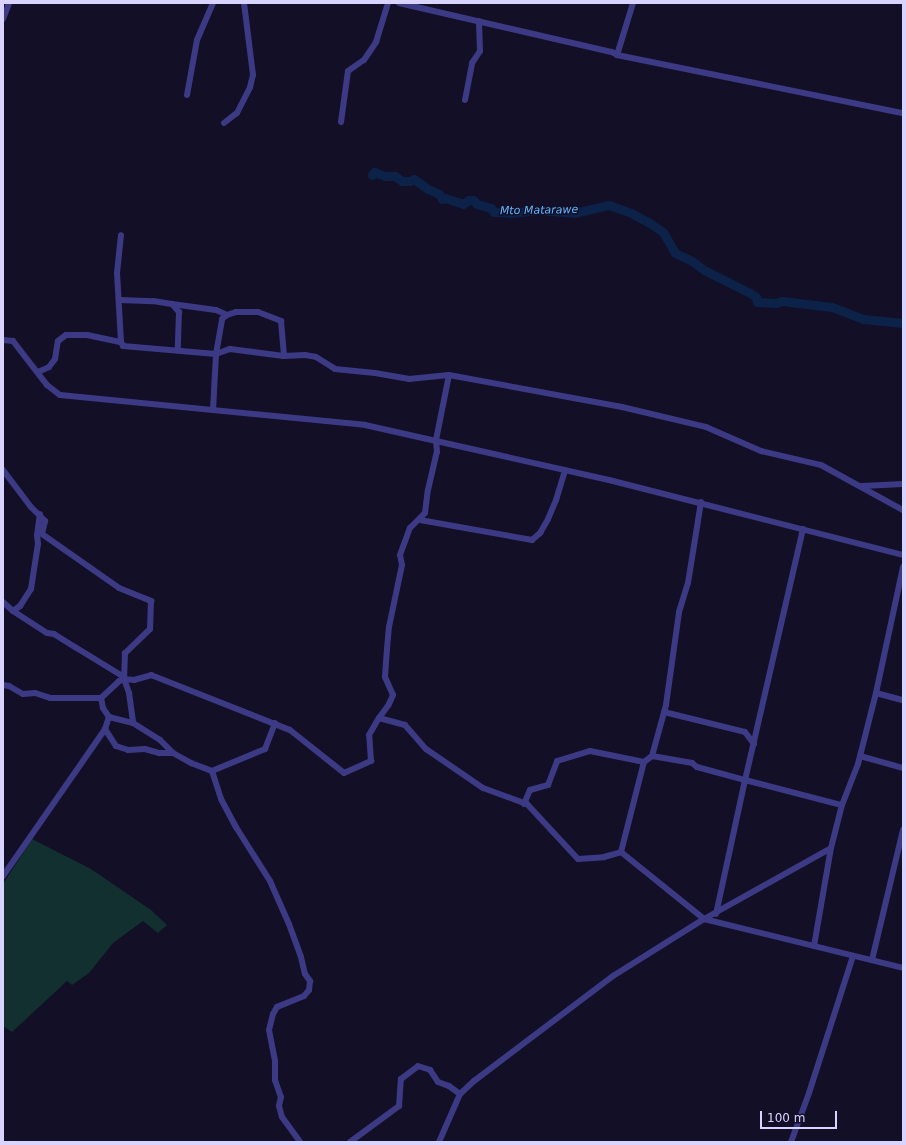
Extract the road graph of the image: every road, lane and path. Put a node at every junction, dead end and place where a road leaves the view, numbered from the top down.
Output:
1 (9, 3) edge
2 (213, 3) edge
3 (244, 3) edge
4 (388, 3) edge
5 (404, 3) edge
6 (633, 3) edge
7 (3, 19) edge
8 (478, 21) junction
9 (617, 55) junction
10 (187, 95) dead end
11 (465, 100) dead end
12 (903, 113) edge
13 (341, 122) dead end
14 (224, 123) dead end
15 (121, 235) dead end
16 (120, 300) junction
17 (172, 304) junction
18 (227, 315) junction
19 (3, 340) edge
20 (121, 342) junction
21 (178, 350) junction
22 (216, 354) junction
23 (284, 356) junction
24 (38, 372) junction
25 (449, 375) junction
26 (214, 410) junction
27 (436, 440) junction
28 (3, 470) edge
29 (565, 470) junction
30 (903, 484) edge
31 (862, 486) junction
32 (701, 502) junction
33 (903, 510) edge
34 (40, 514) junction
35 (420, 520) junction
36 (803, 529) junction
37 (903, 555) edge
38 (903, 567) edge
39 (3, 602) edge
40 (13, 611) junction
41 (124, 678) junction
42 (3, 685) edge
43 (876, 693) junction
44 (101, 698) junction
45 (903, 700) edge
46 (664, 712) junction
47 (109, 717) junction
48 (379, 718) junction
49 (133, 723) junction
50 (275, 723) junction
51 (105, 729) junction
52 (754, 744) junction
53 (174, 753) junction
54 (652, 756) junction
55 (860, 756) junction
56 (644, 762) junction
57 (903, 768) edge
58 (212, 771) junction
59 (746, 780) junction
60 (524, 804) junction
61 (842, 805) junction
62 (903, 830) edge
63 (831, 848) junction
64 (621, 852) junction
65 (3, 876) edge
66 (716, 912) junction
67 (704, 919) junction
68 (714, 922) junction
69 (814, 946) junction
70 (853, 956) junction
71 (872, 960) junction
72 (903, 968) edge
73 (460, 1094) junction
74 (300, 1142) edge
75 (350, 1142) edge
76 (439, 1142) edge
77 (791, 1142) edge

1 - 7 street
2 - 10 street
3 - 14 street
4 - 13 street
5 - 8 street
6 - 9 street
8 - 9 street
8 - 11 street
9 - 12 street
15 - 16 street
16 - 17 street
16 - 20 street
17 - 18 street
17 - 21 street
18 - 22 street
18 - 23 street
19 - 24 street
20 - 21 street
20 - 24 street
21 - 22 street
22 - 23 street
22 - 26 street
23 - 25 street
24 - 26 street
25 - 27 street
25 - 31 street
26 - 27 street
27 - 29 street
27 - 35 street
28 - 34 street
29 - 32 street
29 - 35 street
30 - 31 street
31 - 33 street
32 - 36 street
32 - 46 street
34 - 40 street
34 - 41 street
35 - 48 street
36 - 37 street
36 - 52 street
38 - 43 street
39 - 40 street
40 - 41 street
41 - 44 street
41 - 49 street
41 - 50 street
42 - 44 street
43 - 45 street
43 - 55 street
44 - 47 street
46 - 52 street
46 - 54 street
47 - 49 street
47 - 51 street
48 - 50 street
48 - 60 street
49 - 53 street
50 - 58 street
51 - 53 street
51 - 65 street
52 - 59 street
53 - 58 street
54 - 56 street
54 - 59 street
55 - 57 street
55 - 61 street
56 - 60 street
56 - 64 street
58 - 74 street
59 - 61 street
59 - 66 street
60 - 64 street
61 - 63 street
62 - 71 street
63 - 66 street
63 - 69 street
64 - 67 street
66 - 67 street
66 - 68 street
67 - 68 street
67 - 73 street
68 - 69 street
69 - 70 street
70 - 71 street
70 - 77 street
71 - 72 street
73 - 75 street
73 - 76 street

